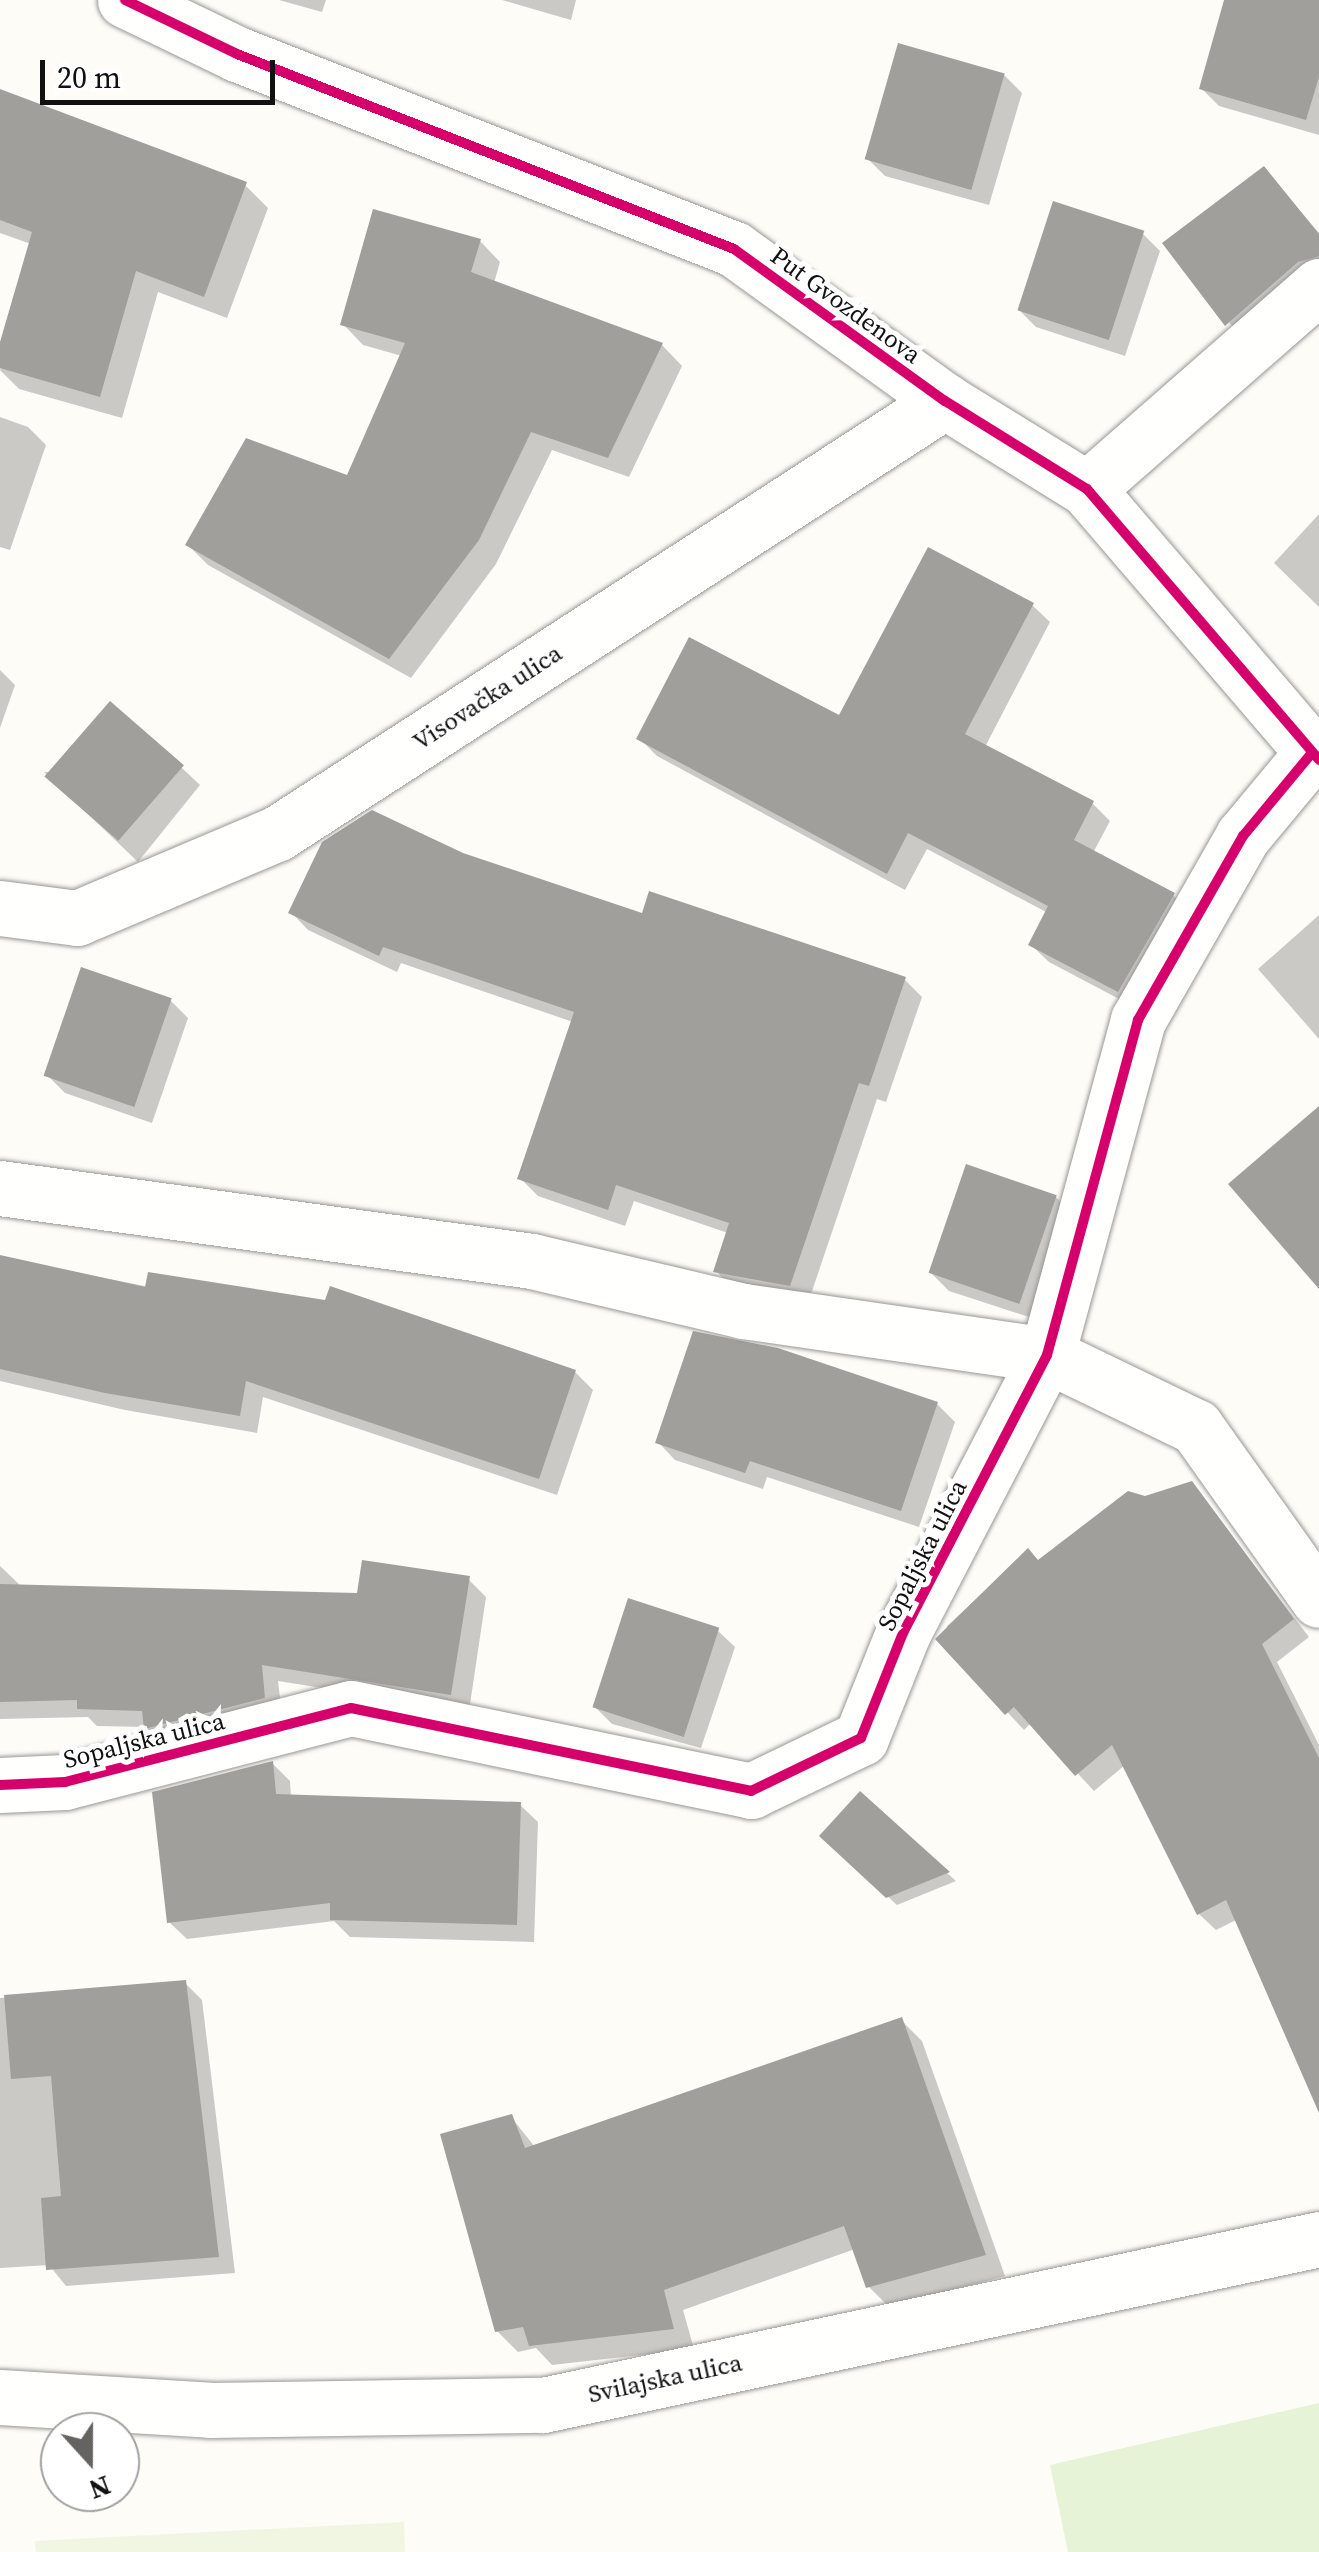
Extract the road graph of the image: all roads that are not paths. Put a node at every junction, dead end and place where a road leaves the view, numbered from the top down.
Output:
1 (126, 0) edge
2 (1319, 286) edge
3 (945, 401) junction
4 (1087, 489) junction
5 (1315, 756) edge
6 (0, 908) edge
7 (0, 1188) edge
8 (1047, 1355) junction
9 (1319, 1600) edge
10 (0, 1786) edge
11 (1319, 2239) edge
12 (0, 2397) edge

1 - 3 street, Put Gvozdenova
2 - 4 street
3 - 4 street, Put Gvozdenova
3 - 6 street, Visovačka ulica
4 - 5 street, Put Gvozdenova
5 - 8 street, Sopaljska ulica
7 - 8 street
8 - 9 street
8 - 10 street, Sopaljska ulica
11 - 12 street, Svilajska ulica

